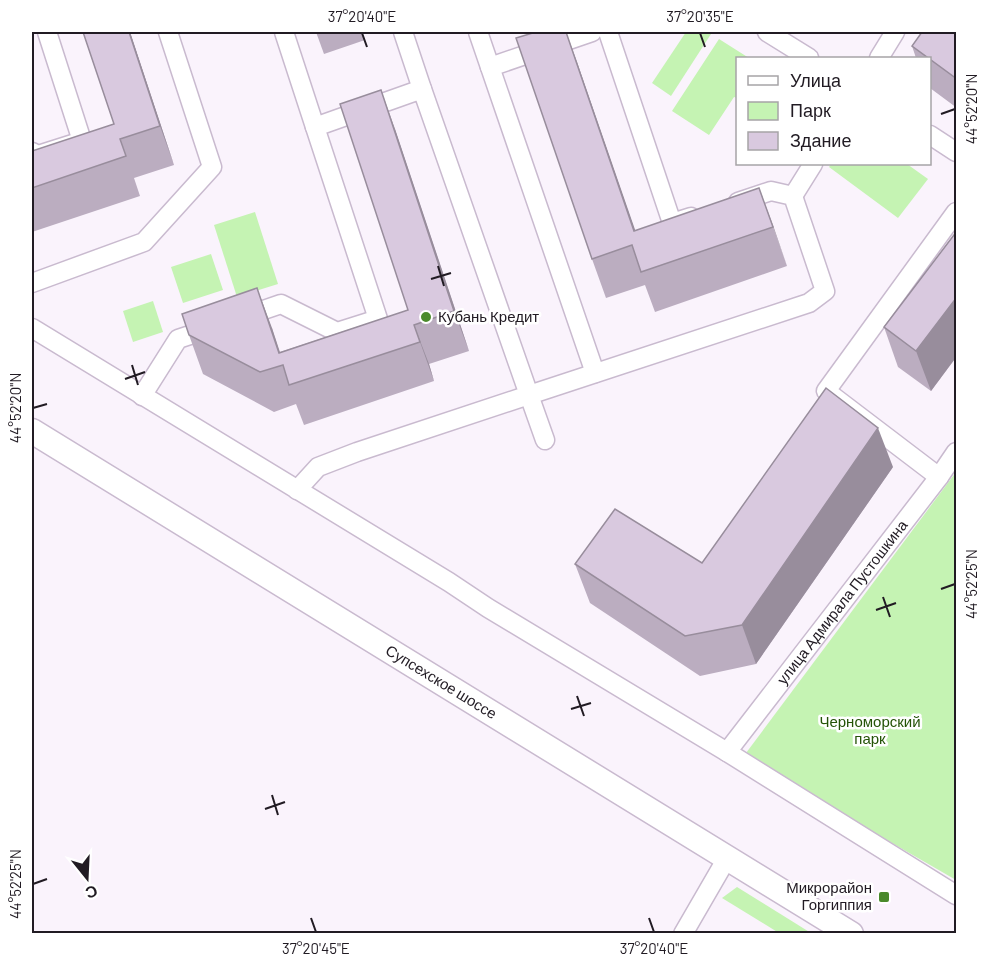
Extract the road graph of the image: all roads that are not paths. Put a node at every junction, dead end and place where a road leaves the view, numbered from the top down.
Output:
1 (47, 32) edge
2 (168, 32) edge
3 (284, 32) edge
4 (403, 32) edge
5 (478, 32) edge
6 (592, 32) edge
7 (608, 32) edge
8 (767, 32) edge
9 (896, 32) edge
10 (807, 57) edge
11 (880, 57) edge
12 (490, 67) junction
13 (422, 89) junction
14 (315, 127) junction
15 (931, 136) edge
16 (32, 152) edge
17 (957, 152) edge
18 (812, 165) edge
19 (793, 196) junction
20 (957, 212) edge
21 (32, 283) edge
22 (32, 328) edge
23 (595, 373) junction
24 (529, 395) junction
25 (142, 396) junction
26 (32, 431) edge
27 (544, 440) dead end
28 (957, 452) edge
29 (939, 477) junction
30 (297, 490) junction
31 (727, 752) junction
32 (727, 858) junction
33 (957, 896) edge
34 (686, 932) edge
35 (851, 933) edge

1 - 16 street
2 - 21 street
3 - 14 street
4 - 13 street
5 - 12 street
6 - 12 street
7 - 19 street
8 - 10 street
9 - 11 street
12 - 23 street
13 - 14 street
13 - 24 street
14 - 25 street
15 - 17 street
18 - 19 street
19 - 23 street
20 - 29 street
22 - 25 street
23 - 24 street
24 - 27 street
24 - 30 street
25 - 30 street
26 - 32 main road, Супсехское шоссе
28 - 29 street, улица Адмирала Пустошкина
29 - 31 street, улица Адмирала Пустошкина
30 - 31 street
31 - 33 street
32 - 34 street
32 - 35 main road, Супсехское шоссе

